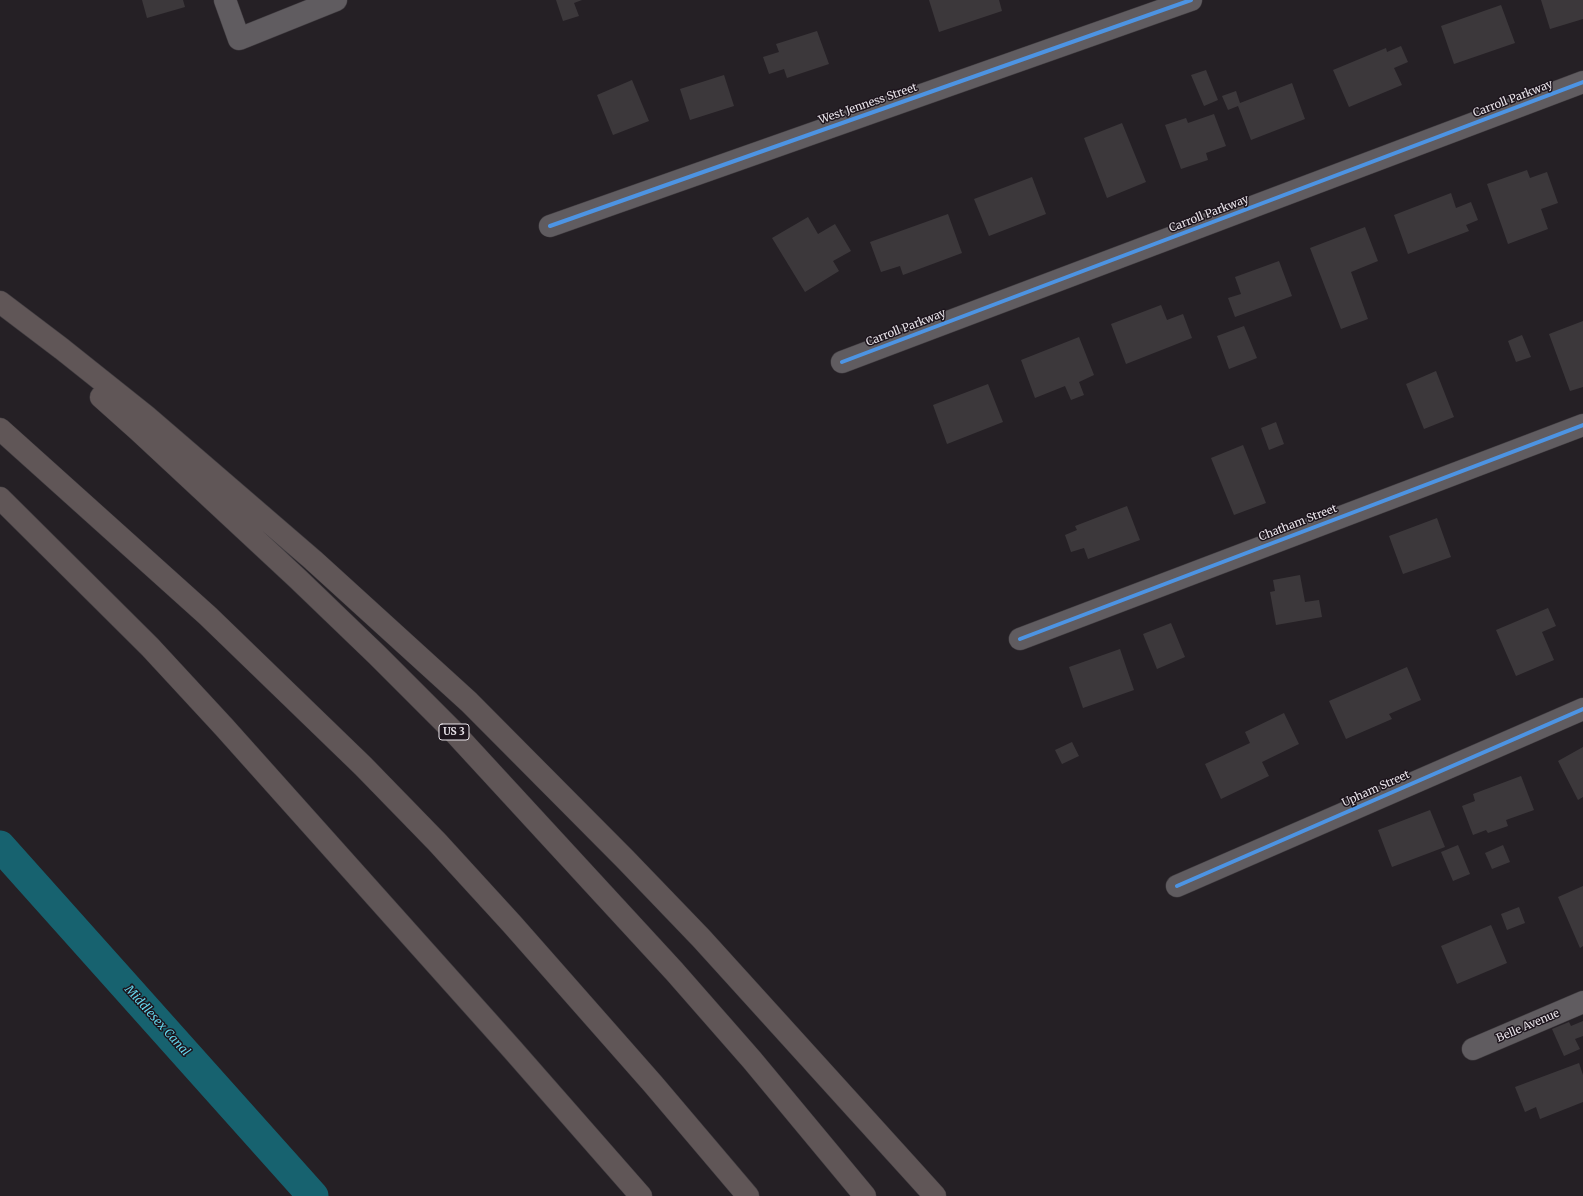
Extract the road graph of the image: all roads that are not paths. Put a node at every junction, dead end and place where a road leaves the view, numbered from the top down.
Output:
1 (225, 0) edge
2 (336, 0) edge
3 (1191, 0) edge
4 (1583, 82) edge
5 (550, 226) dead end
6 (0, 302) edge
7 (0, 311) edge
8 (842, 362) dead end
9 (1583, 425) edge
10 (0, 429) edge
11 (0, 498) edge
12 (1020, 639) dead end
13 (1583, 709) edge
14 (1177, 886) dead end
15 (1583, 1002) edge
16 (1473, 1049) dead end
17 (641, 1196) edge
18 (748, 1196) edge
19 (865, 1196) edge
20 (935, 1196) edge

1 - 2 street
3 - 5 street, West Jenness Street
4 - 8 street, Carroll Parkway
6 - 20 highway
7 - 19 highway, US 3
9 - 12 street, Chatham Street
10 - 18 highway
11 - 17 highway
13 - 14 street, Upham Street
15 - 16 street, Belle Avenue

